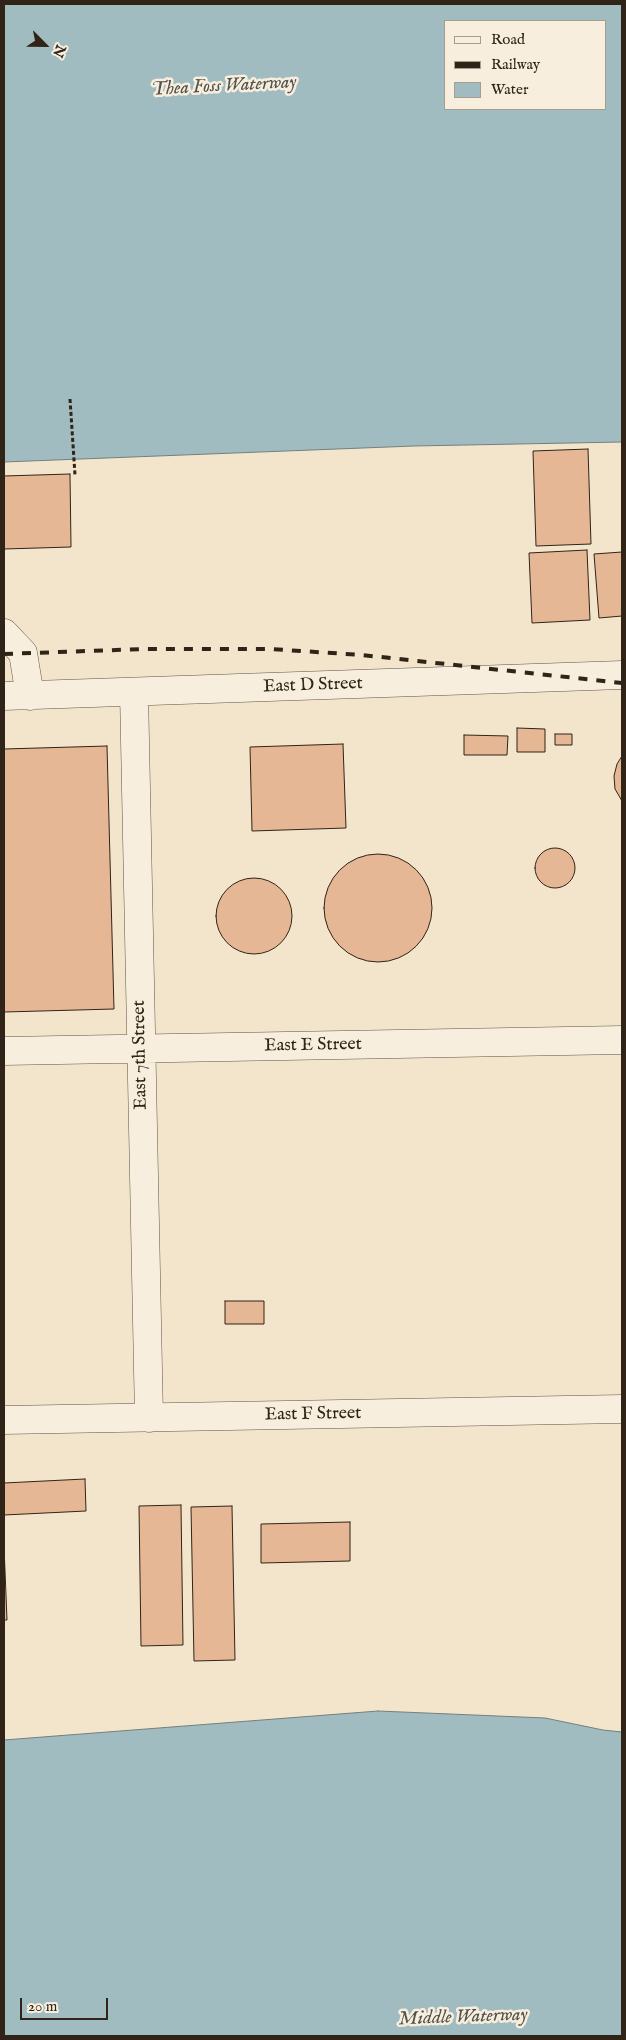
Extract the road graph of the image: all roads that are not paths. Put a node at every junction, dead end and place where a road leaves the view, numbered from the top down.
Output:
1 (4, 633) edge
2 (622, 675) edge
3 (134, 692) junction
4 (17, 696) edge
5 (622, 1040) edge
6 (140, 1049) junction
7 (4, 1052) edge
8 (622, 1409) edge
9 (149, 1418) junction
10 (4, 1420) edge

1 - 4 street
2 - 3 street, East D Street
3 - 4 street, East D Street
3 - 6 street, East 7th Street
5 - 6 street, East E Street
6 - 7 street, East E Street
6 - 9 street, East 7th Street
8 - 9 street, East F Street
9 - 10 street, East F Street

